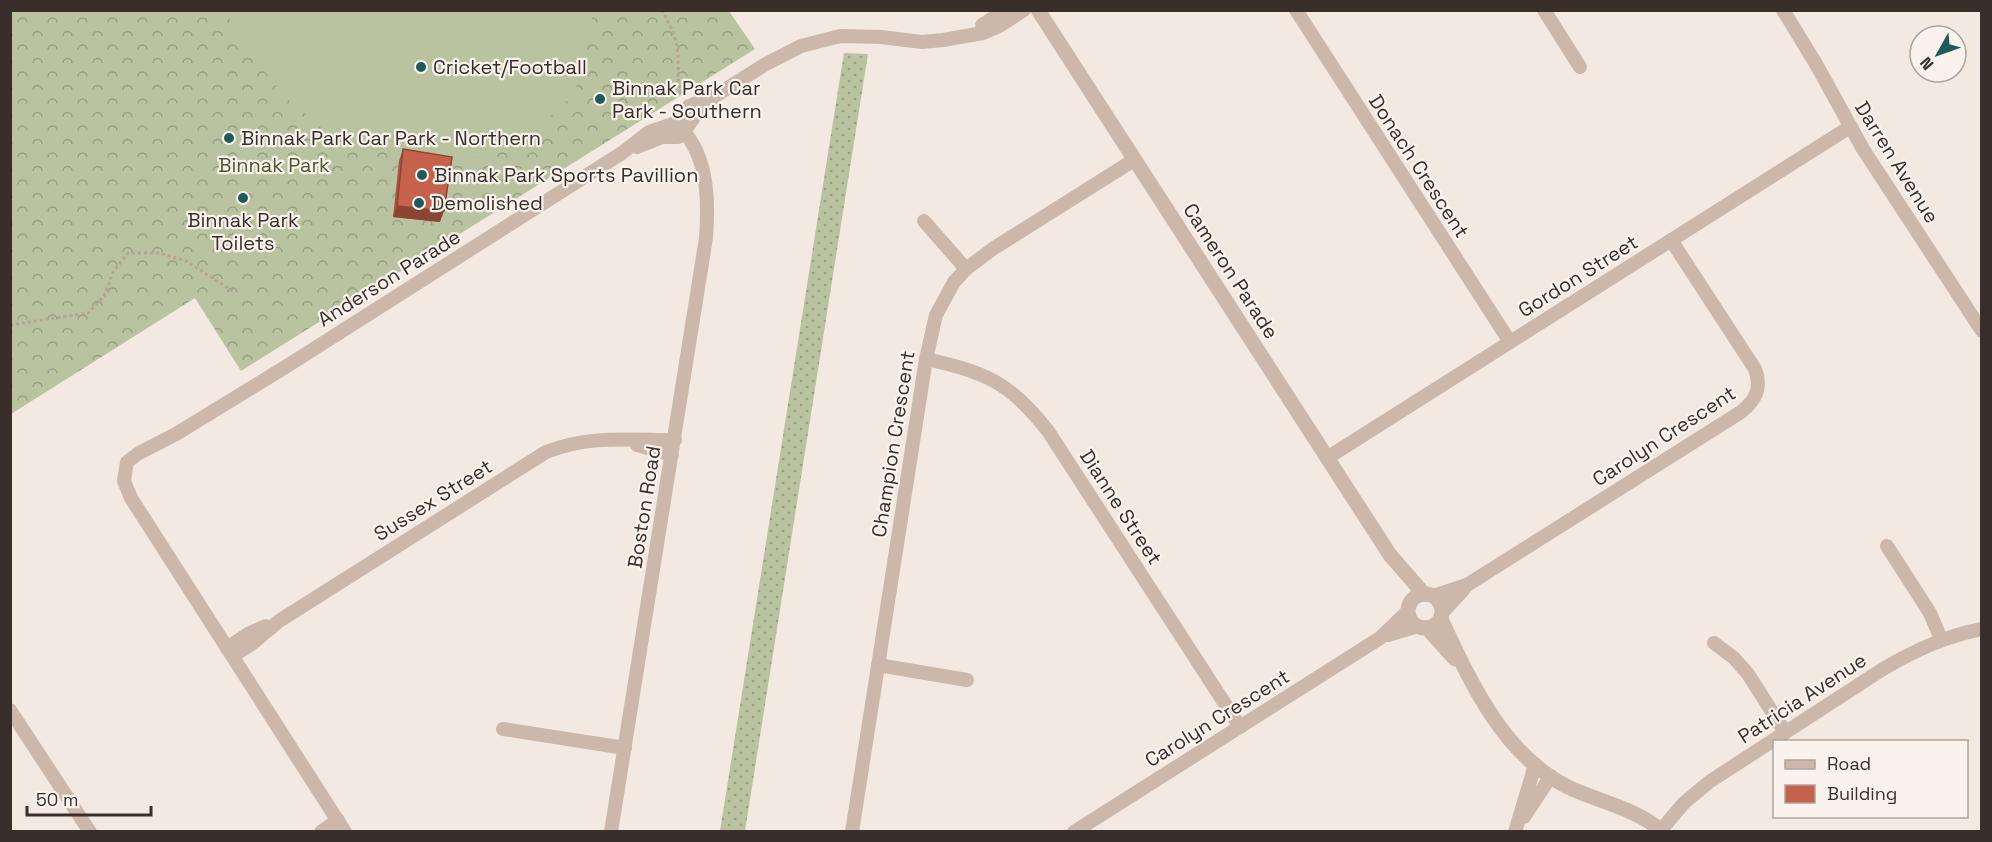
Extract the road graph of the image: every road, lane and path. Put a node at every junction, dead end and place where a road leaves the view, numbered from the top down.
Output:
1 (662, 10) edge
2 (1005, 10) edge
3 (1024, 10) edge
4 (1038, 10) edge
5 (1544, 10) edge
6 (1783, 10) edge
7 (1299, 12) edge
8 (962, 37) junction
9 (1580, 67) dead end
10 (682, 97) dead end
11 (1850, 127) junction
12 (679, 131) junction
13 (1134, 160) junction
14 (924, 221) dead end
15 (1671, 240) junction
16 (966, 269) junction
17 (234, 292) dead end
18 (11, 325) edge
19 (1982, 331) edge
20 (10, 332) edge
21 (1510, 342) junction
22 (926, 359) junction
23 (618, 439) junction
24 (675, 440) junction
25 (672, 455) junction
26 (1327, 458) junction
27 (1887, 546) dead end
28 (1390, 555) junction
29 (1467, 585) junction
30 (1428, 595) junction
31 (1409, 607) junction
32 (1441, 616) junction
33 (1422, 627) junction
34 (1982, 629) edge
35 (1380, 638) junction
36 (1941, 639) junction
37 (1714, 643) dead end
38 (230, 652) junction
39 (878, 665) junction
40 (1467, 673) junction
41 (967, 680) dead end
42 (10, 710) edge
43 (1240, 727) junction
44 (503, 729) dead end
45 (1785, 732) junction
46 (625, 748) junction
47 (1534, 765) junction
48 (1551, 776) junction
49 (342, 828) edge
50 (1516, 830) edge
51 (90, 831) edge
52 (321, 831) edge
53 (611, 831) edge
54 (852, 831) edge
55 (1074, 831) edge
56 (1662, 831) edge

1 - 10 path
2 - 8 street, Anderson Parade
3 - 8 street, Anderson Parade
4 - 13 street, Cameron Parade
5 - 9 street
6 - 11 street, Darren Avenue
7 - 21 street, Donach Crescent
8 - 12 street, Anderson Parade
11 - 15 street, Gordon Street
11 - 19 street, Darren Avenue
12 - 24 street, Boston Road
12 - 38 street, Anderson Parade
13 - 16 street, Champion Crescent
13 - 26 street, Cameron Parade
14 - 16 street
15 - 21 street, Gordon Street
15 - 29 street, Carolyn Crescent
16 - 22 street, Champion Crescent
17 - 18 path
18 - 20 path
21 - 26 street, Gordon Street
22 - 39 street, Champion Crescent
22 - 43 street, Dianne Street
23 - 24 street, Sussex Street
23 - 25 street, Sussex Street
23 - 38 street, Sussex Street
24 - 25 street, Boston Road
25 - 46 street, Boston Road
26 - 28 street, Cameron Parade
27 - 36 street
28 - 30 street, Cameron Parade
28 - 31 street, Cameron Parade
29 - 30 street, Carolyn Crescent
29 - 32 street, Carolyn Crescent
30 - 31 street
30 - 32 street
31 - 33 street
31 - 35 street, Carolyn Crescent
32 - 33 street
32 - 40 street
33 - 35 street, Carolyn Crescent
33 - 40 street
34 - 36 street, Patricia Avenue
35 - 43 street, Carolyn Crescent
36 - 45 street, Patricia Avenue
37 - 45 street
38 - 49 street, Anderson Parade
39 - 41 street
39 - 54 street, Champion Crescent
40 - 47 street
42 - 51 street
43 - 55 street, Carolyn Crescent
44 - 46 street
45 - 56 street, Patricia Avenue
46 - 53 street, Boston Road
47 - 48 street
47 - 50 street
48 - 50 street
48 - 56 street
49 - 52 street

